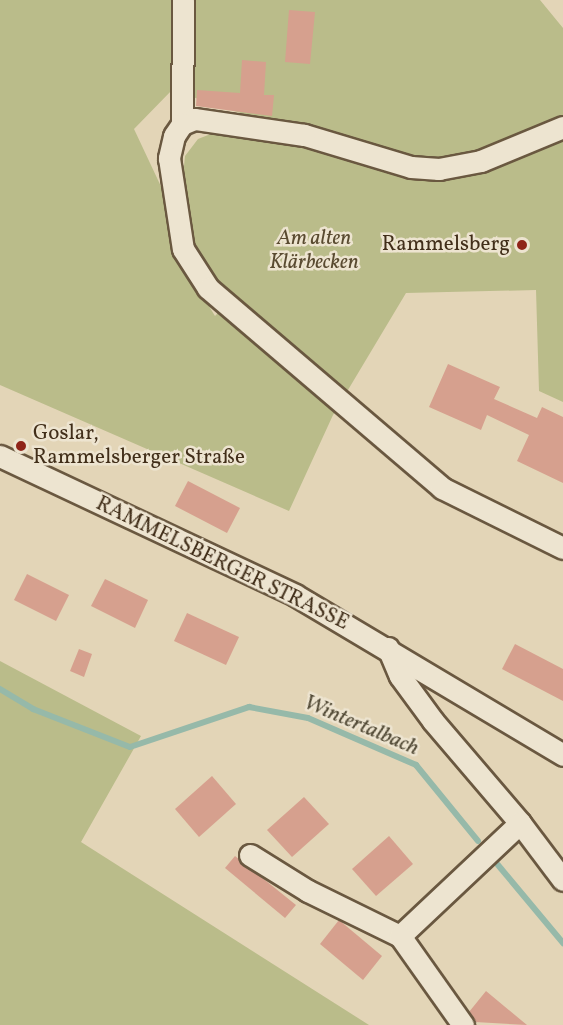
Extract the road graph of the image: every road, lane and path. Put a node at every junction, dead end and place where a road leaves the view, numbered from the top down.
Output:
1 (183, 0) edge
2 (182, 124) junction
3 (563, 127) edge
4 (0, 456) edge
5 (563, 548) edge
6 (388, 648) junction
7 (563, 755) edge
8 (520, 823) junction
9 (250, 855) dead end
10 (563, 880) edge
11 (400, 936) junction
12 (463, 1025) edge

1 - 2 street
2 - 3 street
2 - 5 street
4 - 6 street, RAMMELSBERGER STRASSE
6 - 7 street, RAMMELSBERGER STRASSE
6 - 8 street
8 - 10 street
8 - 11 street
9 - 11 street
11 - 12 street

